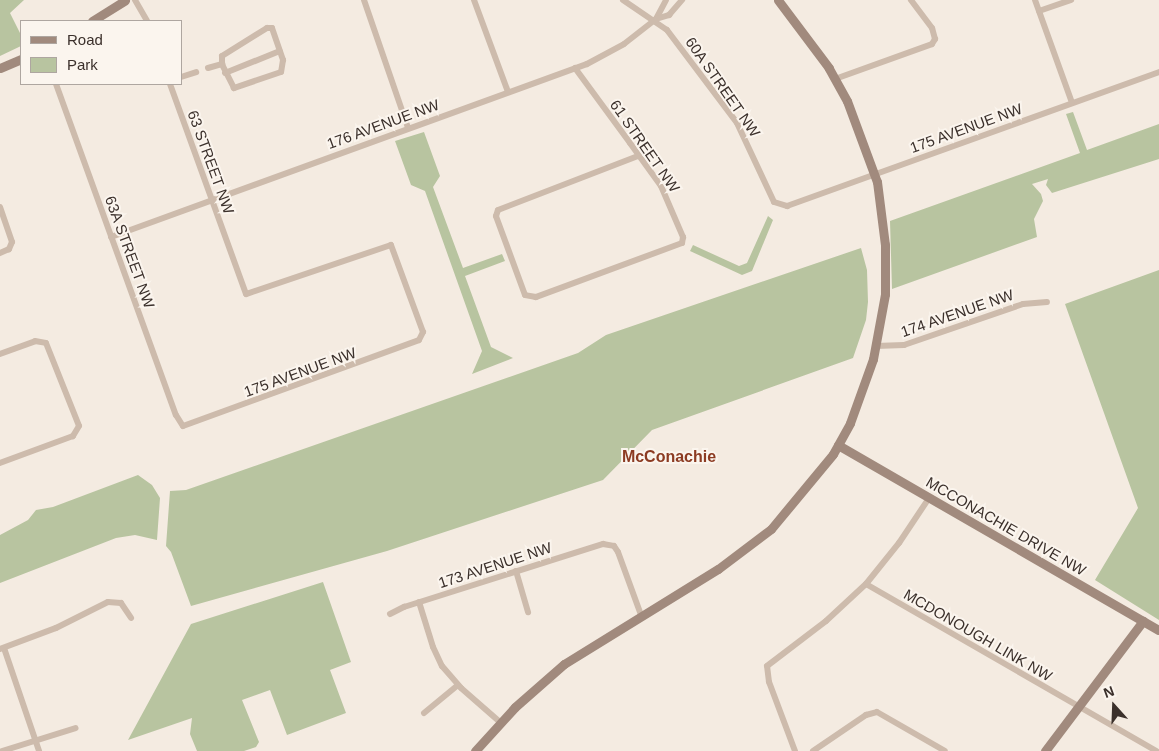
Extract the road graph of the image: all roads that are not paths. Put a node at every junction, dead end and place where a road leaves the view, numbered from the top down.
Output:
1 (125, 0) edge
2 (135, 0) edge
3 (364, 0) edge
4 (474, 0) edge
5 (623, 0) edge
6 (666, 0) edge
7 (682, 0) edge
8 (778, 0) edge
9 (911, 0) edge
10 (1035, 0) edge
11 (1070, 0) edge
12 (1039, 12) junction
13 (656, 19) junction
14 (94, 20) edge
15 (147, 20) edge
16 (280, 51) junction
17 (20, 58) edge
18 (222, 64) junction
19 (0, 68) edge
20 (208, 68) dead end
21 (575, 68) junction
22 (196, 72) dead end
23 (1159, 72) edge
24 (226, 73) junction
25 (182, 77) edge
26 (835, 79) junction
27 (56, 85) edge
28 (170, 85) edge
29 (508, 92) junction
30 (1072, 103) junction
31 (408, 128) junction
32 (638, 156) junction
33 (875, 174) junction
34 (212, 200) junction
35 (782, 205) joint
36 (0, 207) edge
37 (111, 237) junction
38 (0, 253) edge
39 (1047, 302) dead end
40 (422, 336) joint
41 (876, 346) junction
42 (0, 354) edge
43 (183, 426) joint
44 (838, 445) junction
45 (0, 462) edge
46 (929, 498) junction
47 (516, 571) junction
48 (866, 584) junction
49 (418, 602) junction
50 (528, 612) dead end
51 (390, 614) dead end
52 (641, 615) junction
53 (131, 618) dead end
54 (1143, 621) junction
55 (1159, 630) edge
56 (2, 649) edge
57 (458, 685) junction
58 (1078, 707) junction
59 (424, 713) dead end
60 (500, 722) junction
61 (76, 728) dead end
62 (36, 739) junction
63 (2, 751) edge
64 (39, 751) edge
65 (475, 751) edge
66 (795, 751) edge
67 (813, 751) edge
68 (945, 751) edge
69 (1045, 751) edge
70 (1156, 751) edge

1 - 14 street
2 - 15 street
3 - 31 street
4 - 29 street
5 - 13 street, 60A STREET NW
6 - 13 street, 176 AVENUE NW
7 - 13 street, 176 AVENUE NW
8 - 26 street
9 - 26 street
10 - 12 street
11 - 12 street
12 - 30 street
13 - 21 street, 176 AVENUE NW
13 - 35 street, 60A STREET NW
16 - 18 street
16 - 24 street
16 - 24 street
17 - 19 street
18 - 20 street
18 - 24 street
21 - 29 street, 176 AVENUE NW
21 - 32 street, 61 STREET NW
22 - 25 street
23 - 30 street, 175 AVENUE NW
26 - 33 street
27 - 37 street, 63A STREET NW
28 - 34 street, 63 STREET NW
29 - 31 street, 176 AVENUE NW
30 - 33 street, 175 AVENUE NW
31 - 34 street, 176 AVENUE NW
32 - 32 street, 61 STREET NW
33 - 35 street, 175 AVENUE NW
33 - 41 street
34 - 37 street, 176 AVENUE NW
34 - 40 street, 63 STREET NW
36 - 38 street
37 - 43 street, 63A STREET NW
39 - 41 street, 174 AVENUE NW
40 - 43 street, 175 AVENUE NW
41 - 44 street
42 - 45 street
44 - 46 street, MCCONACHIE DRIVE NW
44 - 52 street
46 - 48 street
46 - 54 street, MCCONACHIE DRIVE NW
47 - 49 street, 173 AVENUE NW
47 - 50 street
47 - 52 street, 173 AVENUE NW
48 - 58 street, MCDONOUGH LINK NW
48 - 66 street
49 - 51 street, 173 AVENUE NW
49 - 57 street
52 - 60 street
53 - 56 street
54 - 55 street, MCCONACHIE DRIVE NW
54 - 58 street
56 - 62 street
57 - 59 street
57 - 60 street
58 - 69 street
58 - 70 street, MCDONOUGH LINK NW
60 - 65 street
61 - 62 street
62 - 63 street
62 - 64 street
67 - 68 street

